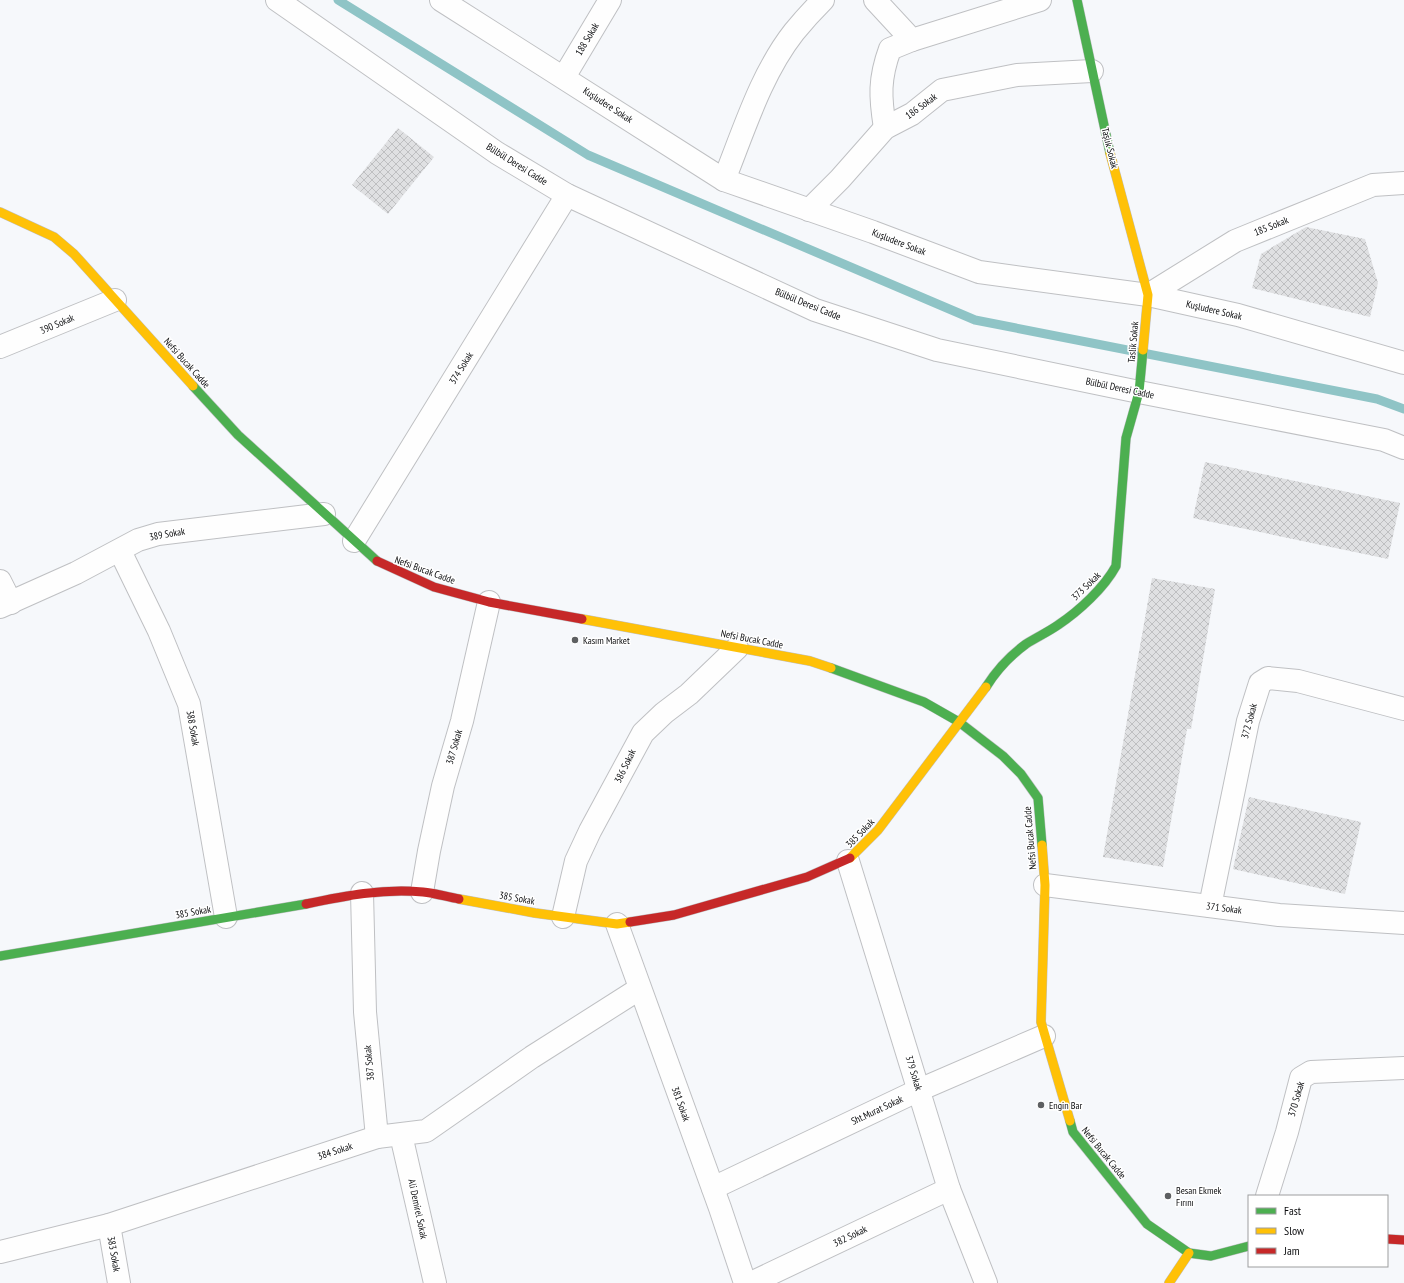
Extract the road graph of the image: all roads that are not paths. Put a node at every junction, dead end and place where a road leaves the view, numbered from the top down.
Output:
1 (276, 0) edge
2 (441, 0) edge
3 (610, 0) edge
4 (823, 0) edge
5 (875, 0) edge
6 (1040, 0) edge
7 (1077, 0) edge
8 (912, 40) junction
9 (1092, 71) junction
10 (564, 77) junction
11 (885, 128) junction
12 (724, 180) junction
13 (1404, 183) edge
14 (567, 195) junction
15 (809, 210) junction
16 (0, 212) edge
17 (1148, 295) junction
18 (115, 300) junction
19 (0, 348) edge
20 (1404, 363) edge
21 (1139, 392) junction
22 (1404, 448) edge
23 (324, 514) junction
24 (354, 541) junction
25 (120, 551) junction
26 (0, 581) edge
27 (489, 602) junction
28 (6, 605) edge
29 (737, 648) junction
30 (1404, 709) edge
31 (959, 722) junction
32 (848, 861) junction
33 (1045, 885) junction
34 (422, 892) junction
35 (362, 893) junction
36 (1210, 906) junction
37 (226, 917) junction
38 (563, 917) junction
39 (1404, 923) edge
40 (617, 924) junction
41 (0, 956) edge
42 (639, 989) junction
43 (1044, 1036) junction
44 (1404, 1068) edge
45 (919, 1090) junction
46 (401, 1135) junction
47 (376, 1137) junction
48 (712, 1188) junction
49 (949, 1189) junction
50 (1267, 1195) edge
51 (109, 1225) junction
52 (1388, 1239) edge
53 (1404, 1240) edge
54 (1248, 1246) edge
55 (0, 1252) edge
56 (1189, 1253) junction
57 (119, 1283) edge
58 (435, 1283) edge
59 (745, 1283) edge
60 (751, 1283) edge
61 (986, 1283) edge
62 (1169, 1283) edge

1 - 14 street, Bülbül Deresi Cadde
2 - 10 street, Kuşludere Sokak
3 - 10 street, 188 Sokak
4 - 12 street
5 - 8 street
6 - 8 street
7 - 9 street, Taşlık Sokak
8 - 11 street
9 - 11 street, 186 Sokak
9 - 17 street, Taşlık Sokak
10 - 12 street, Kuşludere Sokak
11 - 15 street, 186 Sokak
12 - 15 street, Kuşludere Sokak
13 - 17 street, 185 Sokak
14 - 21 street, Bülbül Deresi Cadde
14 - 24 street, 374 Sokak
15 - 17 street, Kuşludere Sokak
16 - 18 street, Nefsi Bucak Cadde
17 - 20 street, Kuşludere Sokak
17 - 21 street, Taslik Sokak
18 - 19 street, 390 Sokak
18 - 23 street, Nefsi Bucak Cadde
21 - 22 street, Bülbül Deresi Cadde
21 - 31 street, 373 Sokak
23 - 24 street, Nefsi Bucak Cadde
23 - 25 street, 389 Sokak
24 - 27 street, Nefsi Bucak Cadde
25 - 28 street, 389 Sokak
25 - 37 street, 388 Sokak
26 - 28 street
27 - 29 street, Nefsi Bucak Cadde
27 - 34 street, 387 Sokak
29 - 31 street, Nefsi Bucak Cadde
29 - 38 street, 386 Sokak
30 - 36 street, 372 Sokak
31 - 32 street, 385 Sokak
31 - 33 street, Nefsi Bucak Cadde
32 - 40 street, 385 Sokak
32 - 45 street, 379 Sokak
33 - 36 street, 371 Sokak
33 - 43 street, Nefsi Bucak Cadde
34 - 35 street, 385 Sokak
34 - 38 street, 385 Sokak
35 - 37 street, 385 Sokak
35 - 47 street, 387 Sokak
36 - 39 street, 371 Sokak
37 - 41 street, 385 Sokak
38 - 40 street, 385 Sokak
40 - 42 street, 381 Sokak
42 - 46 street, 384 Sokak
42 - 48 street, 381 Sokak
43 - 45 street, Sht.Murat Sokak
43 - 56 street, Nefsi Bucak Cadde
44 - 50 street, 370 Sokak
45 - 48 street, Sht.Murat Sokak
45 - 49 street, 379 Sokak
46 - 47 street, 384 Sokak
46 - 58 street, Ali Demirel Sokak
47 - 51 street, 384 Sokak
48 - 59 street, 381 Sokak
49 - 60 street, 382 Sokak
49 - 61 street, 379 Sokak
51 - 55 street, 384 Sokak
51 - 57 street, 383 Sokak
52 - 53 street
54 - 56 street, Nefsi Bucak Cadde
56 - 62 street

